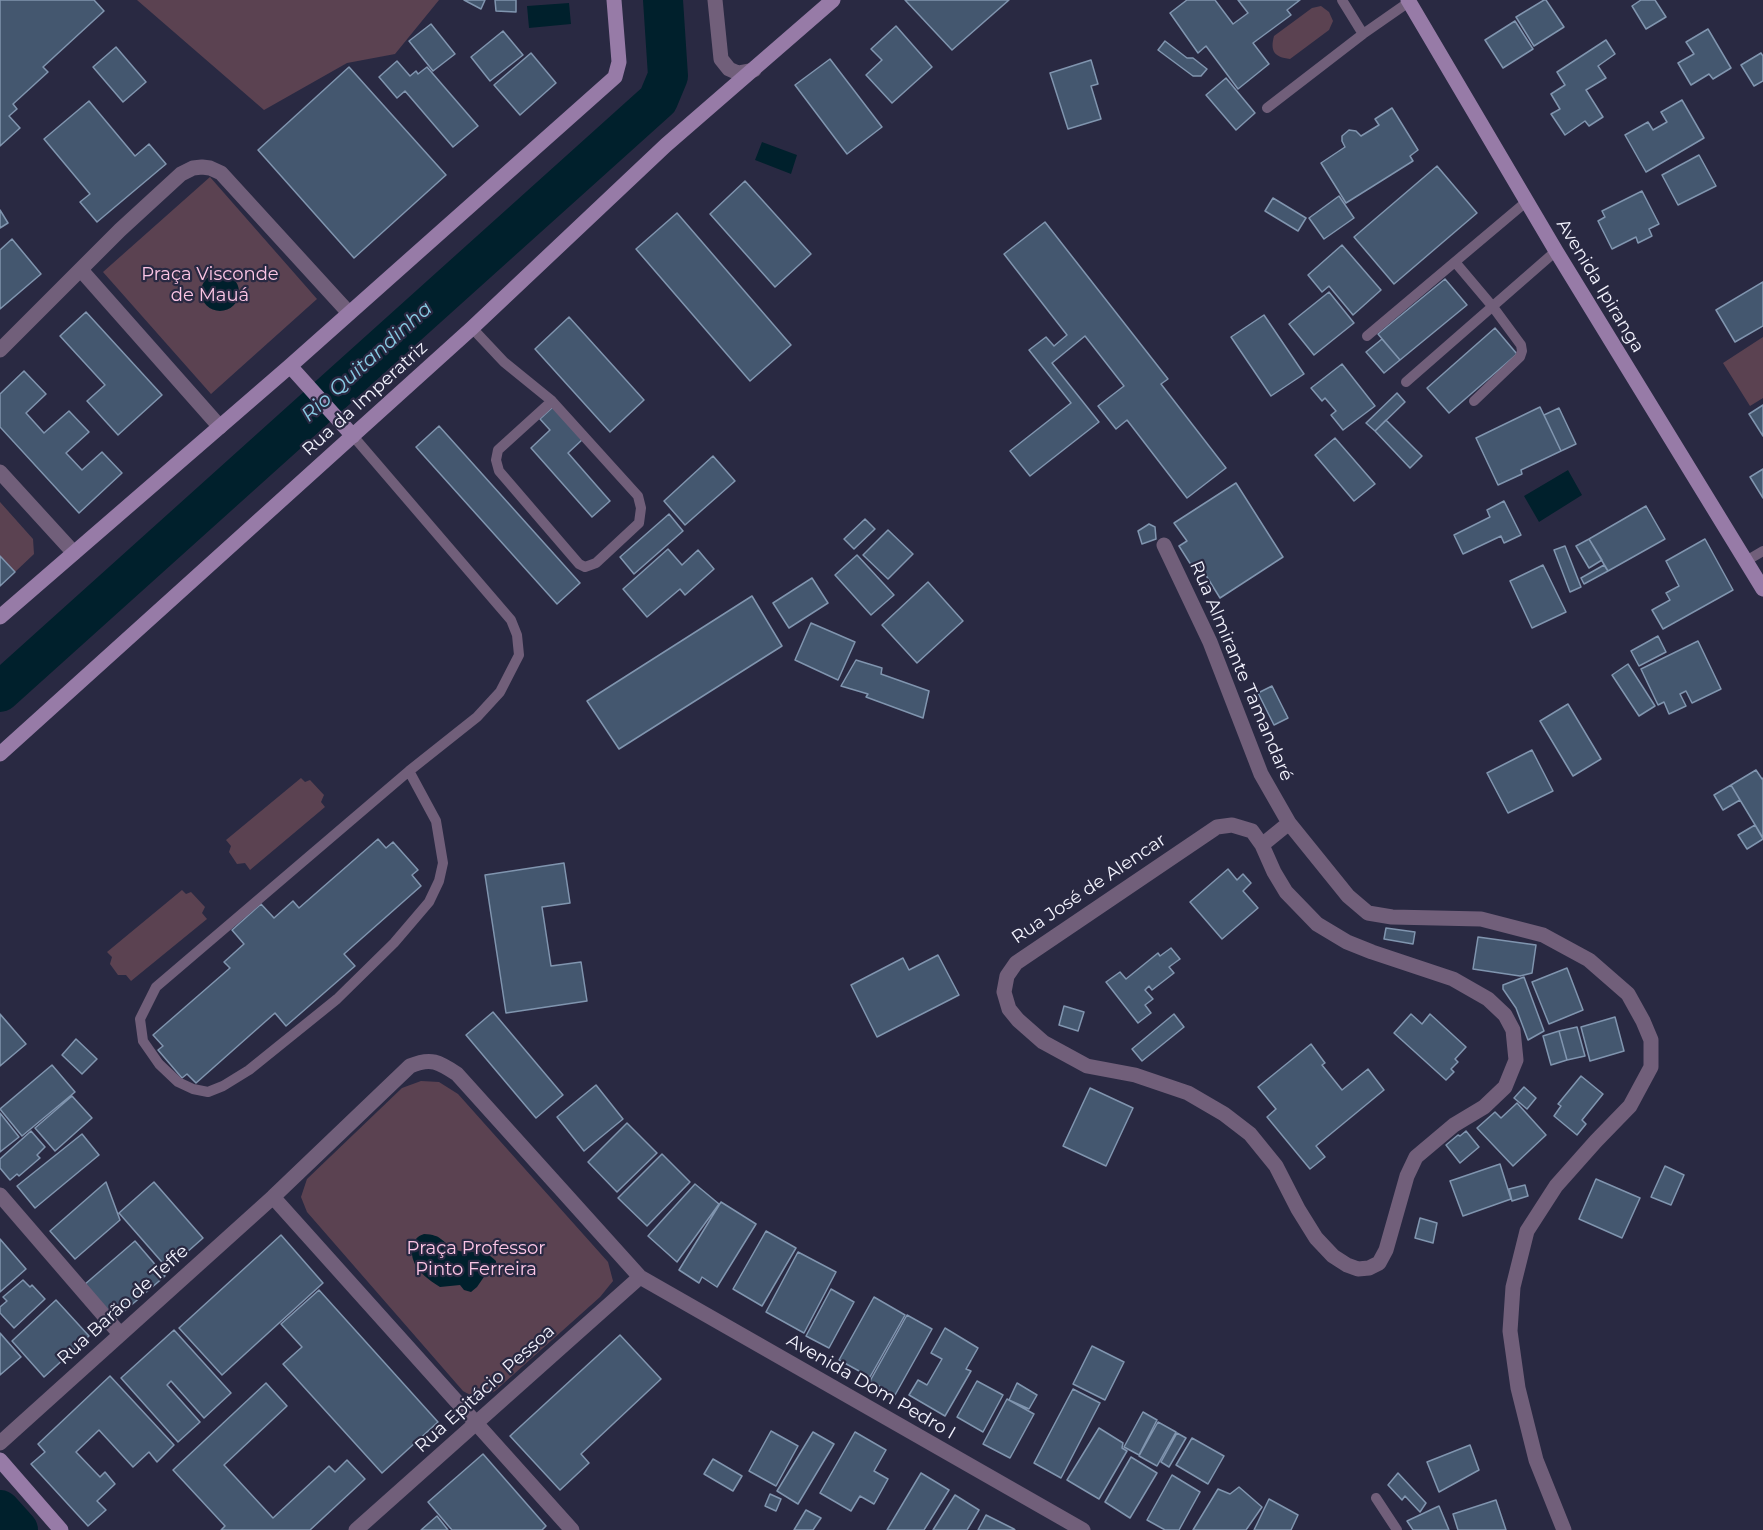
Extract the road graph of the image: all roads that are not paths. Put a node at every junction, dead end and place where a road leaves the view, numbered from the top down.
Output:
1 (614, 0) edge
2 (715, 0) edge
3 (833, 0) edge
4 (1341, 0) edge
5 (1408, 1) edge
6 (1363, 34) junction
7 (754, 70) junction
8 (1267, 108) dead end
9 (1526, 202) junction
10 (1556, 251) junction
11 (1455, 262) junction
12 (81, 270) junction
13 (1493, 307) junction
14 (349, 313) junction
15 (472, 327) junction
16 (1366, 336) dead end
17 (0, 350) edge
18 (290, 366) junction
19 (1407, 382) dead end
20 (552, 400) junction
21 (1474, 401) dead end
22 (220, 427) junction
23 (352, 436) junction
24 (0, 472) edge
25 (1164, 544) dead end
26 (1763, 551) edge
27 (74, 553) junction
28 (1746, 561) junction
29 (1763, 589) edge
30 (0, 617) edge
31 (0, 754) edge
32 (410, 771) junction
33 (1289, 823) junction
34 (1262, 845) junction
35 (0, 1195) edge
36 (273, 1197) junction
37 (640, 1277) junction
38 (120, 1334) junction
39 (476, 1423) junction
40 (0, 1443) edge
41 (0, 1460) edge
42 (1376, 1498) dead end
43 (61, 1530) edge
44 (356, 1530) edge
45 (572, 1530) edge
46 (1083, 1530) edge
47 (1397, 1530) edge
48 (1564, 1530) edge

1 - 14 main road
2 - 7 street
3 - 7 main road, Rua da Imperatriz
4 - 6 lane
5 - 6 lane
5 - 9 main road, Avenida Ipiranga
6 - 8 lane
7 - 15 main road, Rua da Imperatriz
9 - 10 main road, Avenida Ipiranga
9 - 11 lane
10 - 13 lane
10 - 28 main road, Avenida Ipiranga
11 - 13 lane
11 - 16 lane
12 - 14 street
12 - 17 street
12 - 22 street
13 - 19 lane
13 - 21 lane
14 - 18 main road
15 - 20 lane
15 - 23 main road, Rua da Imperatriz
18 - 22 main road
18 - 23 main road
20 - 20 lane
22 - 27 main road
23 - 31 main road, Rua da Imperatriz
23 - 32 lane
24 - 27 street
25 - 33 street, Rua Almirante Tamandaré
26 - 28 lane
27 - 30 main road
28 - 29 main road, Avenida Ipiranga
32 - 32 lane
33 - 34 street
33 - 48 street, Rua Almirante Tamandaré
34 - 34 street, Rua José de Alencar
35 - 38 street
36 - 37 street
36 - 38 street, Rua Barão de Teffe
36 - 39 street
37 - 39 street, Rua Epitácio Pessoa
37 - 46 street, Avenida Dom Pedro I
38 - 40 street, Rua Barão de Teffe
39 - 44 street, Rua Epitácio Pessoa
39 - 45 street
41 - 43 main road
42 - 47 lane

